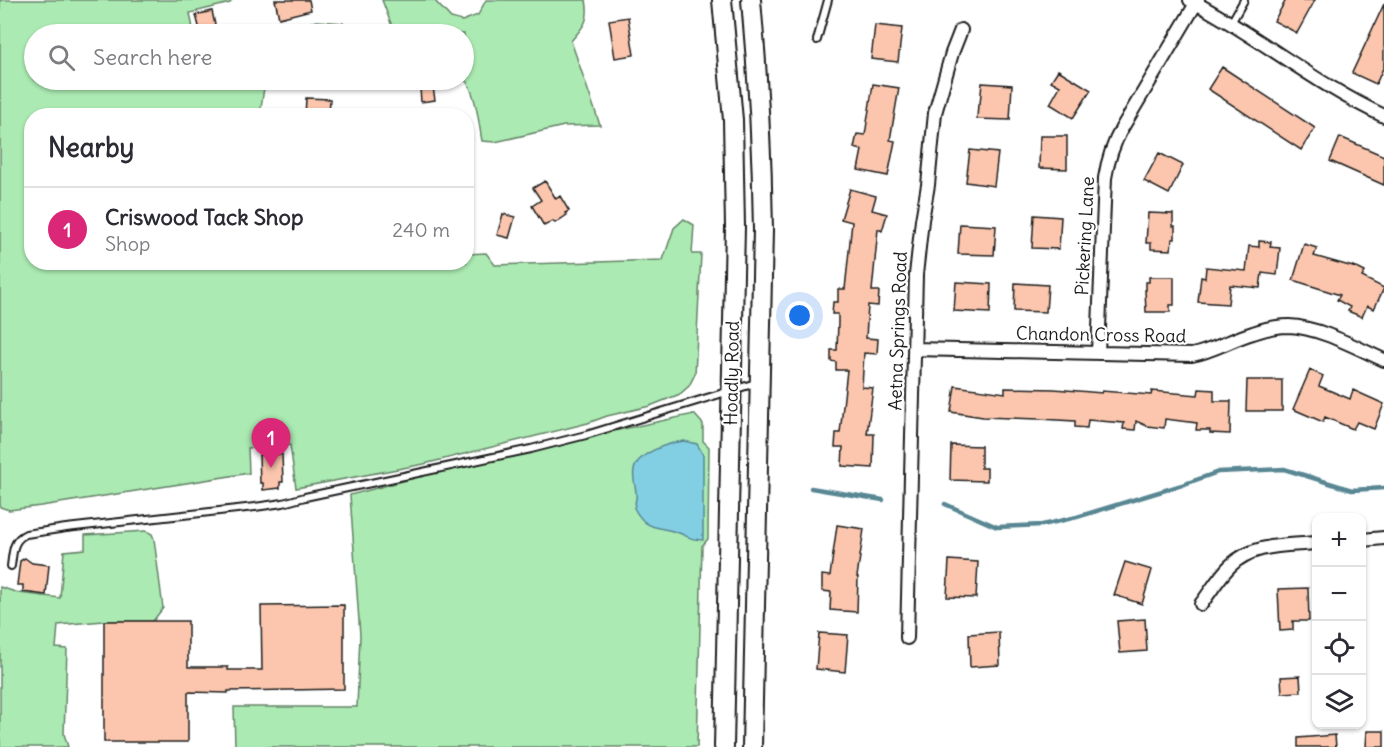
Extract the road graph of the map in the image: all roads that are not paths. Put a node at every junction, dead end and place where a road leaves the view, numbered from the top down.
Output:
1 (722, 0) edge
2 (751, 0) edge
3 (828, 0) edge
4 (1244, 0) edge
5 (1195, 1) edge
6 (1231, 22) junction
7 (961, 30) dead end
8 (817, 40) dead end
9 (1384, 116) edge
10 (914, 349) junction
11 (1098, 353) junction
12 (1384, 360) edge
13 (760, 382) junction
14 (732, 391) junction
15 (1384, 538) edge
16 (1366, 540) edge
17 (1312, 544) edge
18 (10, 566) dead end
19 (1202, 604) dead end
20 (907, 638) dead end
21 (724, 747) edge
22 (752, 747) edge

1 - 14 main road, Hoadly Road
2 - 13 main road, Hoadly Road
3 - 8 lane
4 - 6 lane
5 - 6 street
5 - 11 street, Pickering Lane
6 - 9 street
7 - 10 street, Aetna Springs Road
10 - 11 street, Chandon Cross Road
10 - 20 street, Aetna Springs Road
11 - 12 street, Chandon Cross Road
13 - 14 lane
13 - 22 main road, Hoadly Road
14 - 18 lane
14 - 21 main road, Hoadly Road
15 - 16 street
17 - 19 street

